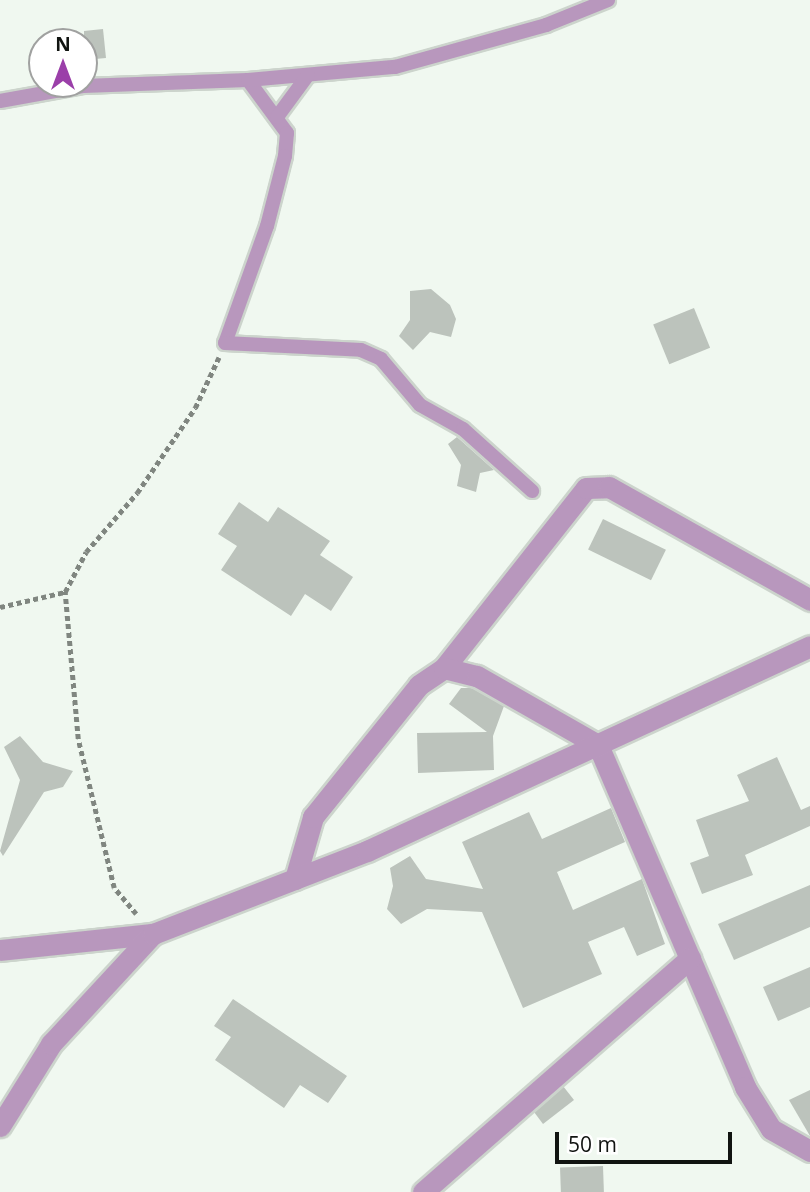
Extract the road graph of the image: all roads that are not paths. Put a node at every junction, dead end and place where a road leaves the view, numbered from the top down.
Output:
1 (608, 0) edge
2 (307, 75) junction
3 (248, 80) junction
4 (0, 101) edge
5 (276, 117) junction
6 (532, 491) dead end
7 (810, 600) edge
8 (810, 646) edge
9 (444, 668) junction
10 (598, 745) junction
11 (295, 879) junction
12 (153, 934) junction
13 (0, 950) edge
14 (690, 958) junction
15 (0, 1126) edge
16 (810, 1151) edge
17 (422, 1192) edge

1 - 2 lane
2 - 3 lane
2 - 5 lane
3 - 4 lane
3 - 5 lane
5 - 6 lane
7 - 9 street
8 - 10 street
9 - 10 street
9 - 11 street
10 - 11 street
10 - 14 street
11 - 12 street
12 - 13 street
12 - 15 street
14 - 16 street
14 - 17 street

